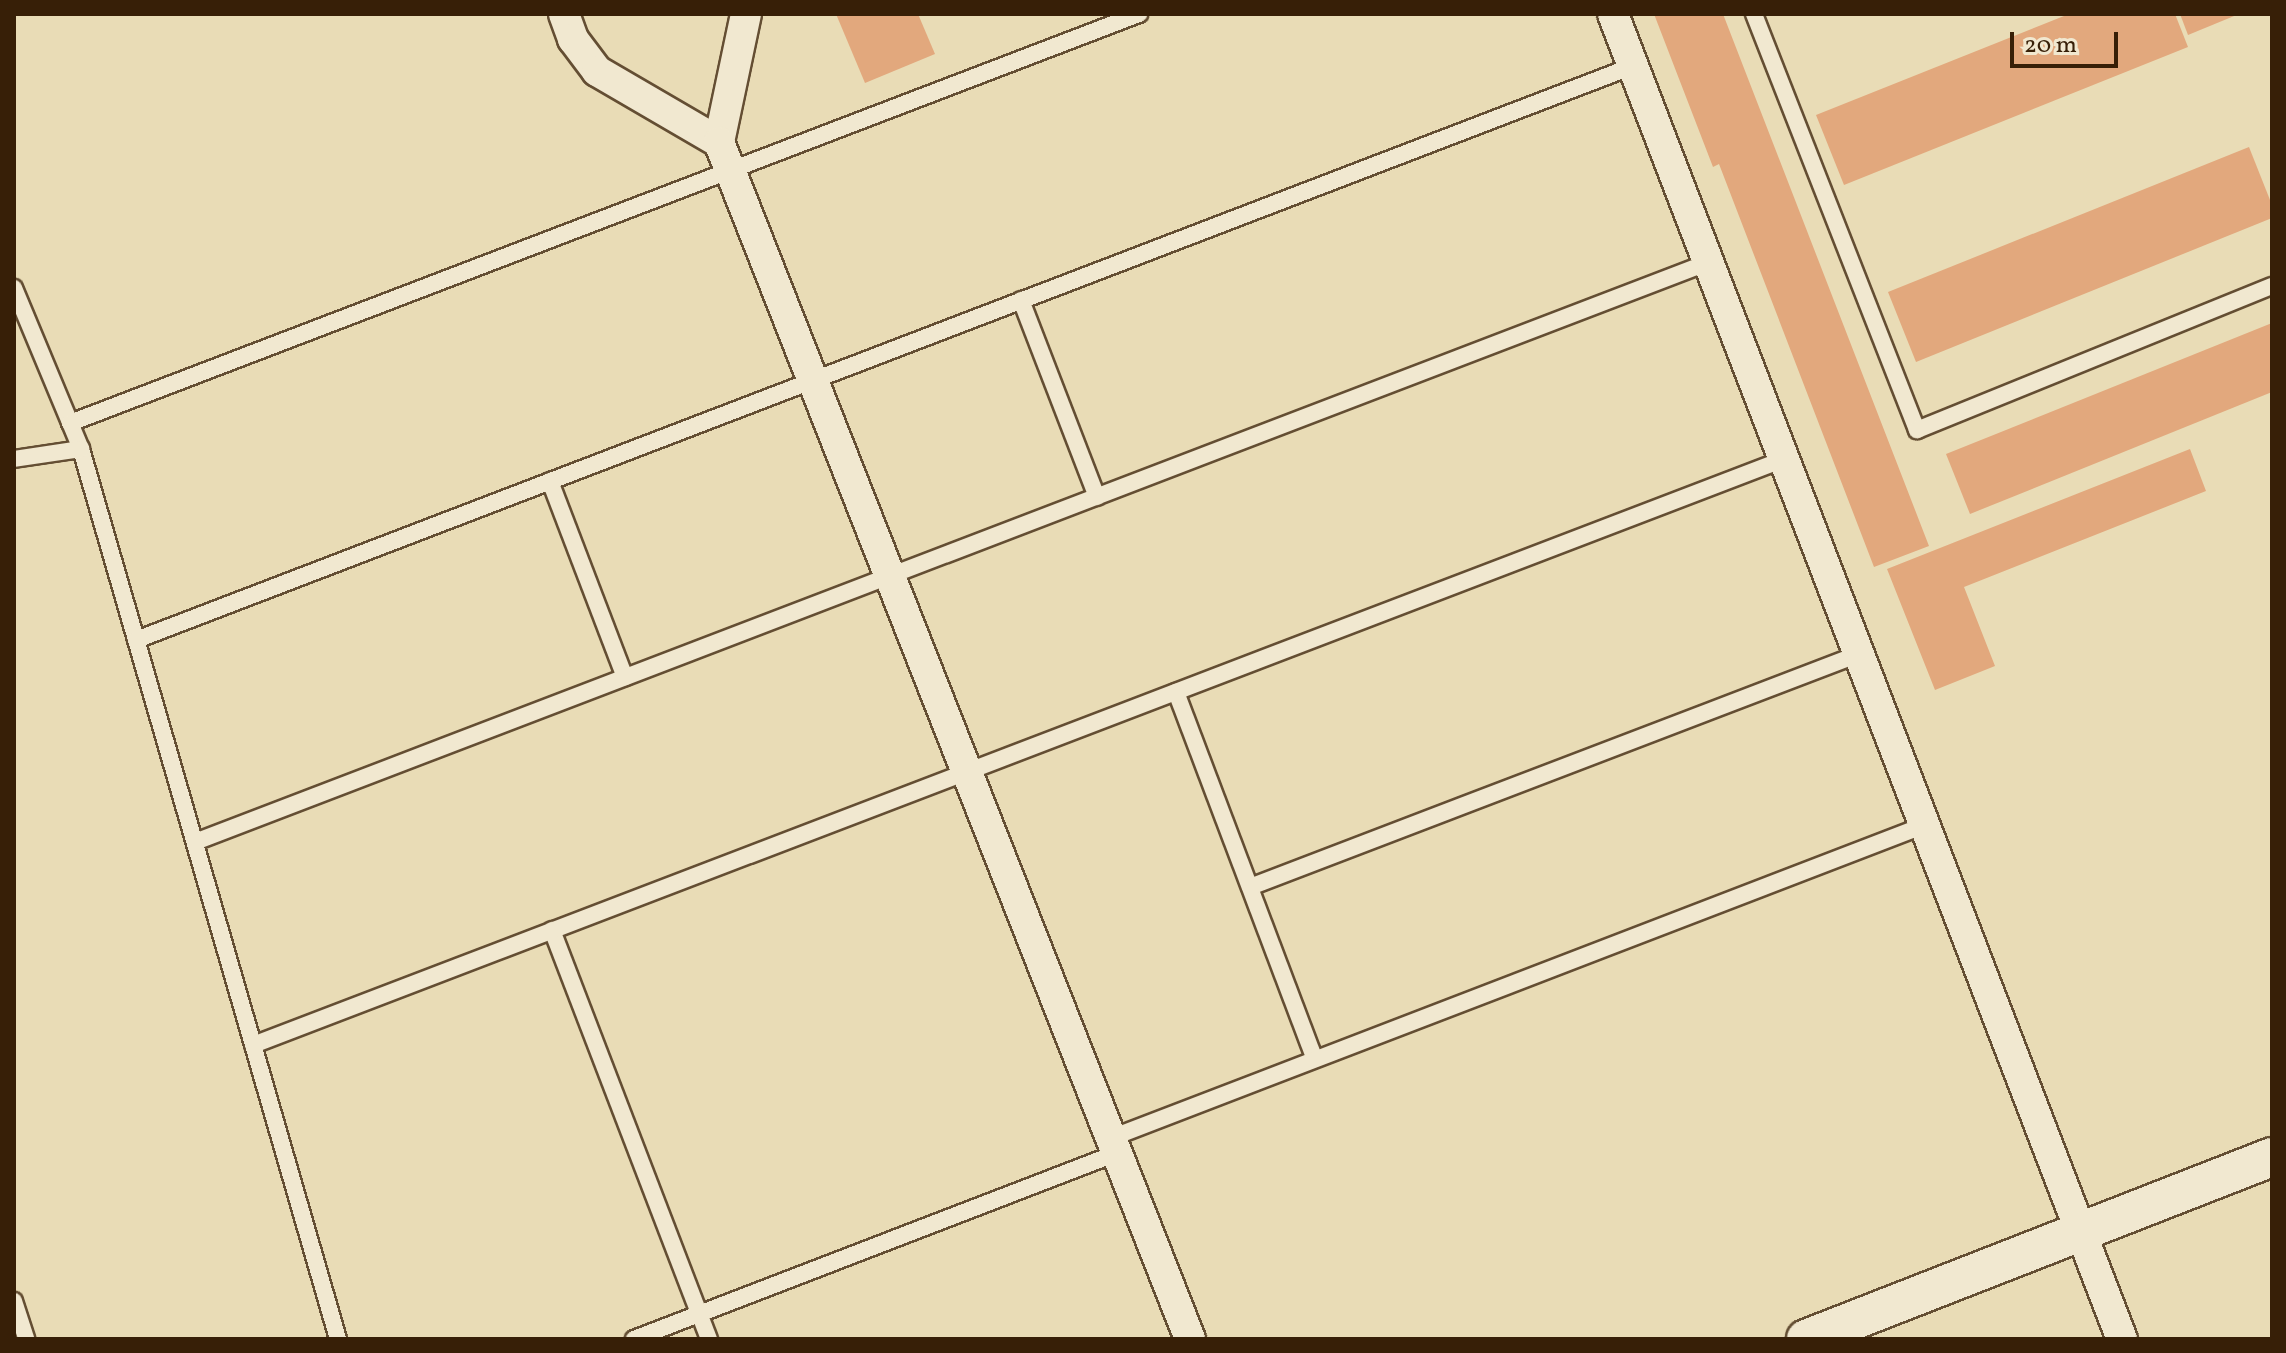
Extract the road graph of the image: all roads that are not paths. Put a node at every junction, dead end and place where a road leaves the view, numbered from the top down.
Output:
1 (564, 14) edge
2 (746, 14) edge
3 (1139, 14) edge
4 (1613, 14) edge
5 (1754, 14) edge
6 (1633, 66) junction
7 (719, 142) junction
8 (730, 171) junction
9 (1709, 262) junction
10 (2272, 286) edge
11 (14, 288) edge
12 (1021, 300) junction
13 (812, 381) junction
14 (70, 423) junction
15 (81, 449) junction
16 (14, 459) edge
17 (1784, 459) junction
18 (550, 481) junction
19 (1097, 497) junction
20 (889, 576) junction
21 (136, 640) junction
22 (1859, 654) junction
23 (625, 677) junction
24 (1176, 692) junction
25 (966, 772) junction
26 (1925, 825) junction
27 (195, 842) junction
28 (1250, 887) junction
29 (552, 930) junction
30 (253, 1045) junction
31 (1315, 1059) junction
32 (1114, 1146) junction
33 (2272, 1157) edge
34 (2081, 1231) junction
35 (14, 1301) edge
36 (699, 1314) junction
37 (26, 1339) edge
38 (338, 1339) edge
39 (634, 1339) edge
40 (709, 1339) edge
41 (1190, 1339) edge
42 (1806, 1339) edge
43 (2122, 1339) edge

1 - 7 street
2 - 7 street
3 - 8 lane
4 - 6 street
5 - 10 lane
6 - 9 street
6 - 12 lane
7 - 8 street
8 - 13 street
8 - 14 lane
9 - 17 street
9 - 19 lane
11 - 14 lane
12 - 13 lane
12 - 19 lane
13 - 18 lane
13 - 20 street
14 - 15 lane
15 - 16 lane
15 - 21 lane
17 - 22 street
17 - 24 lane
18 - 21 lane
18 - 23 lane
19 - 20 lane
20 - 23 lane
20 - 25 street
21 - 27 lane
22 - 26 street
22 - 28 lane
23 - 27 lane
24 - 25 lane
24 - 28 lane
25 - 29 lane
25 - 32 street
26 - 31 lane
26 - 34 street
27 - 30 lane
28 - 31 lane
29 - 30 lane
29 - 36 lane
30 - 38 lane
31 - 32 lane
32 - 36 lane
32 - 41 street
33 - 34 street
34 - 42 street
34 - 43 street
35 - 37 lane
36 - 39 lane
36 - 40 lane

